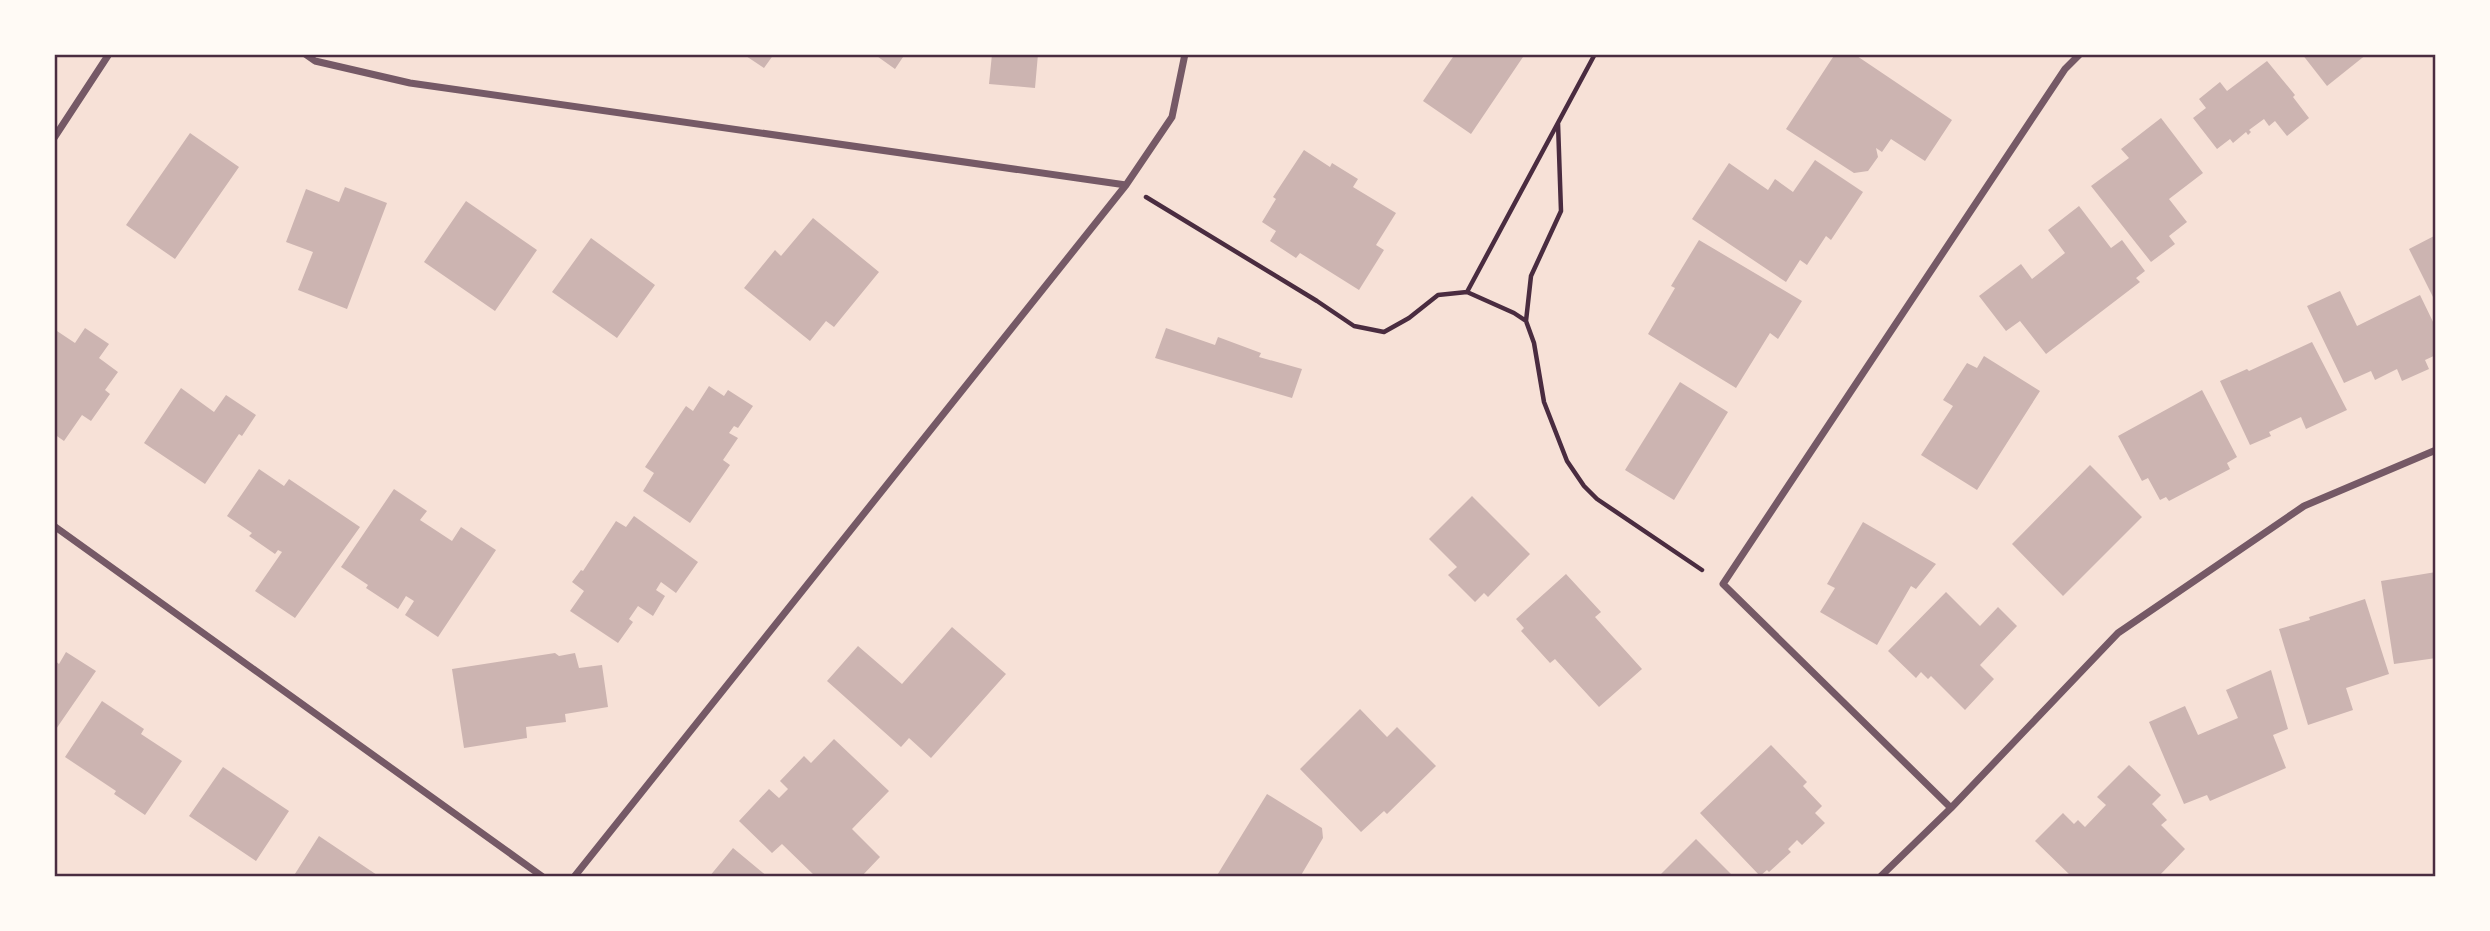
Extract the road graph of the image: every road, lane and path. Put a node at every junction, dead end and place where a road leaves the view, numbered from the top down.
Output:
1 (109, 54) edge
2 (305, 54) edge
3 (1185, 54) edge
4 (1595, 54) edge
5 (2080, 54) edge
6 (1558, 121) junction
7 (54, 138) edge
8 (1126, 185) junction
9 (1467, 292) junction
10 (1526, 321) junction
11 (2436, 450) edge
12 (54, 526) edge
13 (1723, 584) junction
14 (1951, 808) junction
15 (543, 877) edge
16 (574, 877) edge
17 (1880, 877) edge

1 - 7 street
2 - 8 street
3 - 8 street
4 - 6 path
5 - 13 street
6 - 9 path
6 - 10 path
8 - 9 path
8 - 16 street
9 - 10 path
10 - 13 path
11 - 14 street
12 - 15 street
13 - 14 street
14 - 17 street

